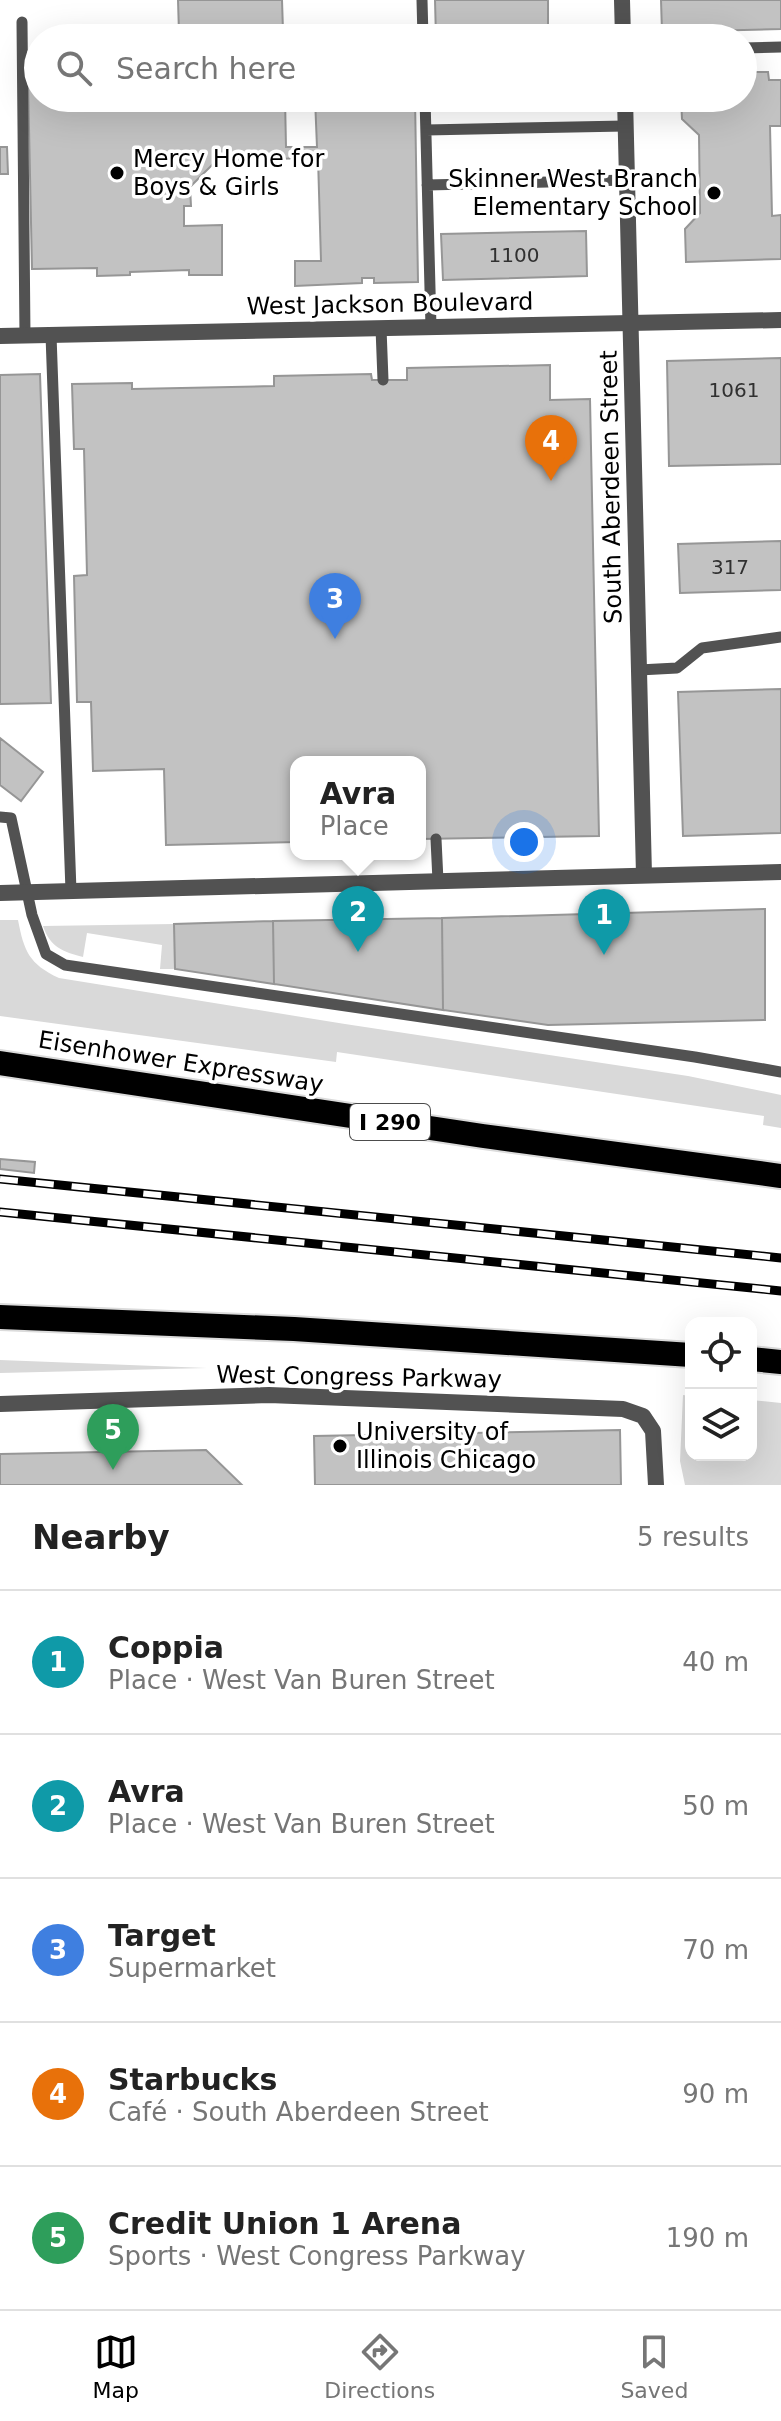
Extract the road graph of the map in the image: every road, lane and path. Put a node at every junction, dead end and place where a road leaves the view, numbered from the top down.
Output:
1 (422, 0) edge
2 (622, 0) edge
3 (22, 22) dead end
4 (423, 24) edge
5 (623, 24) edge
6 (781, 47) edge
7 (757, 48) edge
8 (425, 112) edge
9 (625, 112) edge
10 (625, 126) junction
11 (426, 130) junction
12 (627, 180) junction
13 (427, 185) junction
14 (781, 320) edge
15 (631, 323) junction
16 (431, 327) junction
17 (381, 328) junction
18 (51, 335) junction
19 (0, 336) edge
20 (25, 336) junction
21 (383, 380) dead end
22 (781, 637) edge
23 (639, 670) junction
24 (0, 817) edge
25 (436, 839) dead end
26 (781, 872) edge
27 (644, 875) junction
28 (438, 881) junction
29 (71, 891) junction
30 (29, 892) junction
31 (0, 893) edge
32 (0, 1063) edge
33 (781, 1072) edge
34 (781, 1176) edge
35 (0, 1317) edge
36 (685, 1355) edge
37 (757, 1360) edge
38 (781, 1362) edge
39 (0, 1404) edge
40 (656, 1485) edge

1 - 4 lane
2 - 5 street
3 - 20 lane
6 - 7 lane
8 - 11 lane
9 - 10 street, South Aberdeen Street
10 - 11 lane
10 - 12 street, South Aberdeen Street
11 - 13 lane
12 - 13 lane
12 - 15 street, South Aberdeen Street
13 - 16 lane
14 - 15 street, West Jackson Boulevard
15 - 16 street, West Jackson Boulevard
15 - 23 street, South Aberdeen Street
16 - 17 street, West Jackson Boulevard
17 - 18 street, West Jackson Boulevard
17 - 21 lane
18 - 20 street, West Jackson Boulevard
18 - 29 lane
19 - 20 street, West Jackson Boulevard
22 - 23 lane
23 - 27 street, South Aberdeen Street
24 - 30 lane
25 - 28 lane
26 - 27 street
27 - 28 street
28 - 29 street
29 - 30 street
30 - 31 street
30 - 33 lane
32 - 34 highway, Eisenhower Expressway / I 290
35 - 36 highway
37 - 38 highway
39 - 40 street, West Congress Parkway

